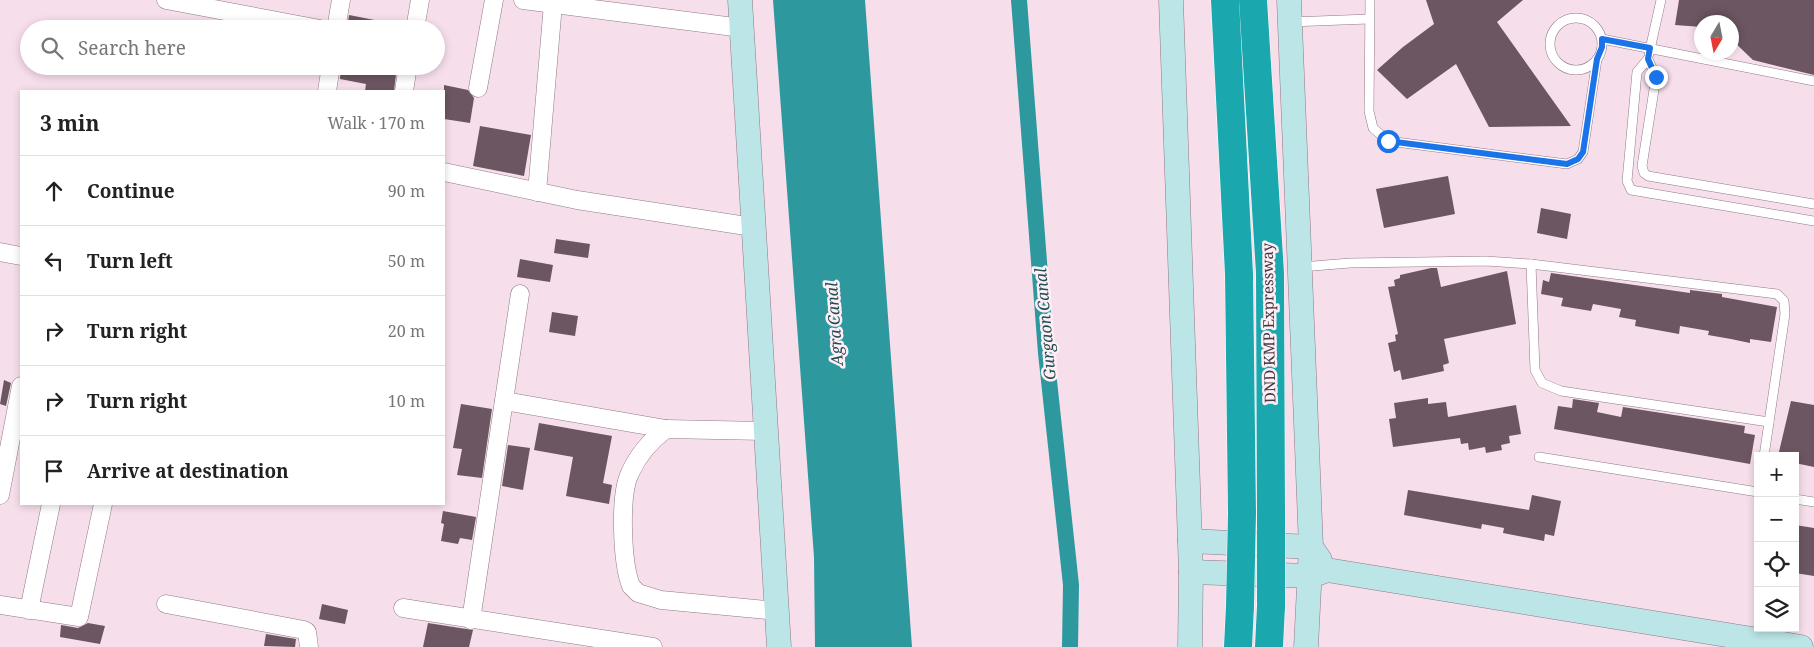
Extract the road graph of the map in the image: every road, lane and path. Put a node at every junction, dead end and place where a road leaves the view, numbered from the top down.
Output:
1 (166, 0) edge
2 (341, 0) edge
3 (420, 0) edge
4 (494, 0) edge
5 (523, 0) edge
6 (740, 0) edge
7 (1171, 0) edge
8 (1226, 0) edge
9 (1253, 0) edge
10 (1370, 0) edge
11 (1661, 0) edge
12 (554, 4) junction
13 (1289, 11) edge
14 (272, 20) edge
15 (338, 20) edge
16 (417, 20) edge
17 (1369, 20) junction
18 (742, 28) junction
19 (1602, 39) junction
20 (1650, 48) junction
21 (1597, 59) junction
22 (1648, 59) junction
23 (330, 75) edge
24 (407, 75) edge
25 (1814, 80) edge
26 (478, 88) dead end
27 (327, 90) edge
28 (404, 90) edge
29 (445, 172) edge
30 (536, 192) junction
31 (1814, 204) edge
32 (1814, 221) edge
33 (753, 227) junction
34 (0, 252) edge
35 (20, 256) edge
36 (1531, 264) junction
37 (1301, 267) junction
38 (520, 294) dead end
39 (20, 392) edge
40 (504, 401) junction
41 (1769, 422) junction
42 (666, 429) junction
43 (767, 431) junction
44 (1765, 452) edge
45 (9, 457) edge
46 (1538, 457) dead end
47 (1754, 491) edge
48 (0, 495) edge
49 (1799, 500) edge
50 (1814, 502) edge
51 (51, 505) edge
52 (102, 505) edge
53 (1190, 541) junction
54 (1311, 547) junction
55 (1191, 572) junction
56 (1319, 573) junction
57 (166, 604) dead end
58 (0, 605) edge
59 (404, 608) dead end
60 (29, 610) junction
61 (777, 610) junction
62 (471, 620) junction
63 (1729, 641) edge
64 (309, 647) edge
65 (653, 647) edge
66 (780, 647) edge
67 (1190, 647) edge
68 (1238, 647) edge
69 (1269, 647) edge
70 (1306, 647) edge
71 (1801, 647) edge

1 - 14 street
2 - 15 street
3 - 16 street
4 - 26 street
5 - 12 street
6 - 18 street
7 - 53 street
8 - 68 highway, DND KMP Expressway, bridge
9 - 69 highway, DND KMP Expressway, bridge
10 - 17 lane
11 - 20 lane
12 - 18 street
12 - 30 street
13 - 17 lane
13 - 37 street
17 - 21 lane
18 - 33 street
19 - 20 lane
19 - 21 lane
19 - 21 lane
20 - 22 lane
20 - 25 lane
22 - 31 lane
22 - 32 lane
23 - 27 street
24 - 28 street
29 - 30 street
30 - 33 street
33 - 43 street
34 - 35 street
36 - 37 lane
36 - 41 lane
36 - 41 lane
37 - 54 street
38 - 40 street
39 - 45 street
40 - 42 street
40 - 62 street
41 - 44 lane
42 - 43 street
42 - 61 street
43 - 61 street
45 - 48 street
46 - 47 lane
49 - 50 lane
51 - 60 street
52 - 60 street
53 - 54 street
53 - 55 street
54 - 56 street
55 - 56 street
55 - 67 street
56 - 63 street
56 - 70 street
57 - 64 street
58 - 60 street
59 - 62 street
61 - 66 street
62 - 65 street
63 - 71 street

